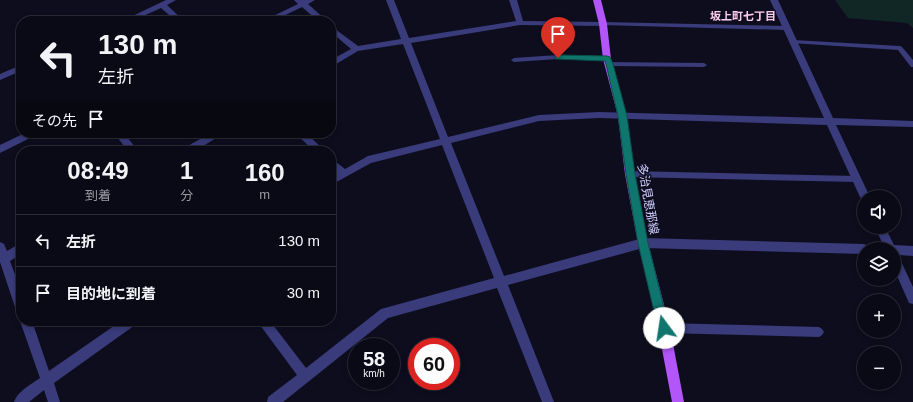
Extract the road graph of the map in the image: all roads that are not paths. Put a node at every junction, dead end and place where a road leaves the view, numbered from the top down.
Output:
1 (172, 0) edge
2 (311, 0) edge
3 (390, 0) edge
4 (513, 0) edge
5 (597, 0) edge
6 (774, 0) edge
7 (301, 2) edge
8 (162, 5) junction
9 (137, 16) edge
10 (174, 16) edge
11 (276, 16) edge
12 (317, 16) edge
13 (520, 23) junction
14 (603, 24) junction
15 (786, 28) junction
16 (336, 32) edge
17 (406, 40) junction
18 (793, 42) junction
19 (356, 49) junction
20 (514, 60) dead end
21 (336, 61) edge
22 (608, 61) junction
23 (704, 65) dead end
24 (913, 65) edge
25 (16, 70) edge
26 (0, 77) edge
27 (622, 116) junction
28 (830, 121) junction
29 (913, 124) edge
30 (23, 138) edge
31 (123, 138) edge
32 (209, 138) edge
33 (306, 138) edge
34 (446, 140) junction
35 (129, 146) edge
36 (196, 146) edge
37 (314, 146) edge
38 (0, 149) edge
39 (336, 167) edge
40 (343, 173) junction
41 (630, 174) junction
42 (336, 178) edge
43 (857, 179) junction
44 (862, 190) edge
45 (643, 243) junction
46 (0, 247) edge
47 (857, 249) edge
48 (901, 250) edge
49 (16, 251) edge
50 (913, 251) edge
51 (5, 258) junction
52 (901, 272) edge
53 (501, 282) junction
54 (16, 292) edge
55 (913, 299) edge
56 (28, 326) edge
57 (125, 326) edge
58 (267, 326) edge
59 (664, 328) junction
60 (819, 332) dead end
61 (305, 376) junction
62 (46, 381) junction
63 (20, 402) edge
64 (54, 402) edge
65 (273, 402) edge
66 (548, 402) edge
67 (678, 402) edge

1 - 8 street
2 - 7 street
3 - 17 street
4 - 13 street
5 - 14 main road, 多治見恵那線
6 - 15 street
7 - 11 street
7 - 12 street
8 - 9 street
8 - 10 street
13 - 14 street
13 - 17 street
14 - 15 lane
14 - 22 main road, 多治見恵那線
15 - 18 street
16 - 19 street
17 - 19 street
17 - 34 street
18 - 24 lane
18 - 28 street
19 - 21 street
20 - 22 lane
22 - 23 lane
22 - 27 main road, 多治見恵那線
25 - 26 street
27 - 28 street
27 - 34 street
27 - 41 main road, 多治見恵那線
28 - 29 street
28 - 43 street
30 - 38 street
31 - 35 street
32 - 36 street
33 - 37 street
34 - 40 street
34 - 53 street
39 - 40 street
40 - 42 street
41 - 43 lane
41 - 45 main road, 多治見恵那線
43 - 44 street
45 - 47 street
45 - 53 street
45 - 59 main road, 多治見恵那線
46 - 51 street
48 - 50 street
49 - 51 street
51 - 54 street
52 - 55 street
53 - 61 street
53 - 66 street
56 - 62 street
57 - 62 street
58 - 61 street
59 - 60 lane
59 - 67 main road, 多治見恵那線
61 - 65 street
62 - 63 street
62 - 64 street

